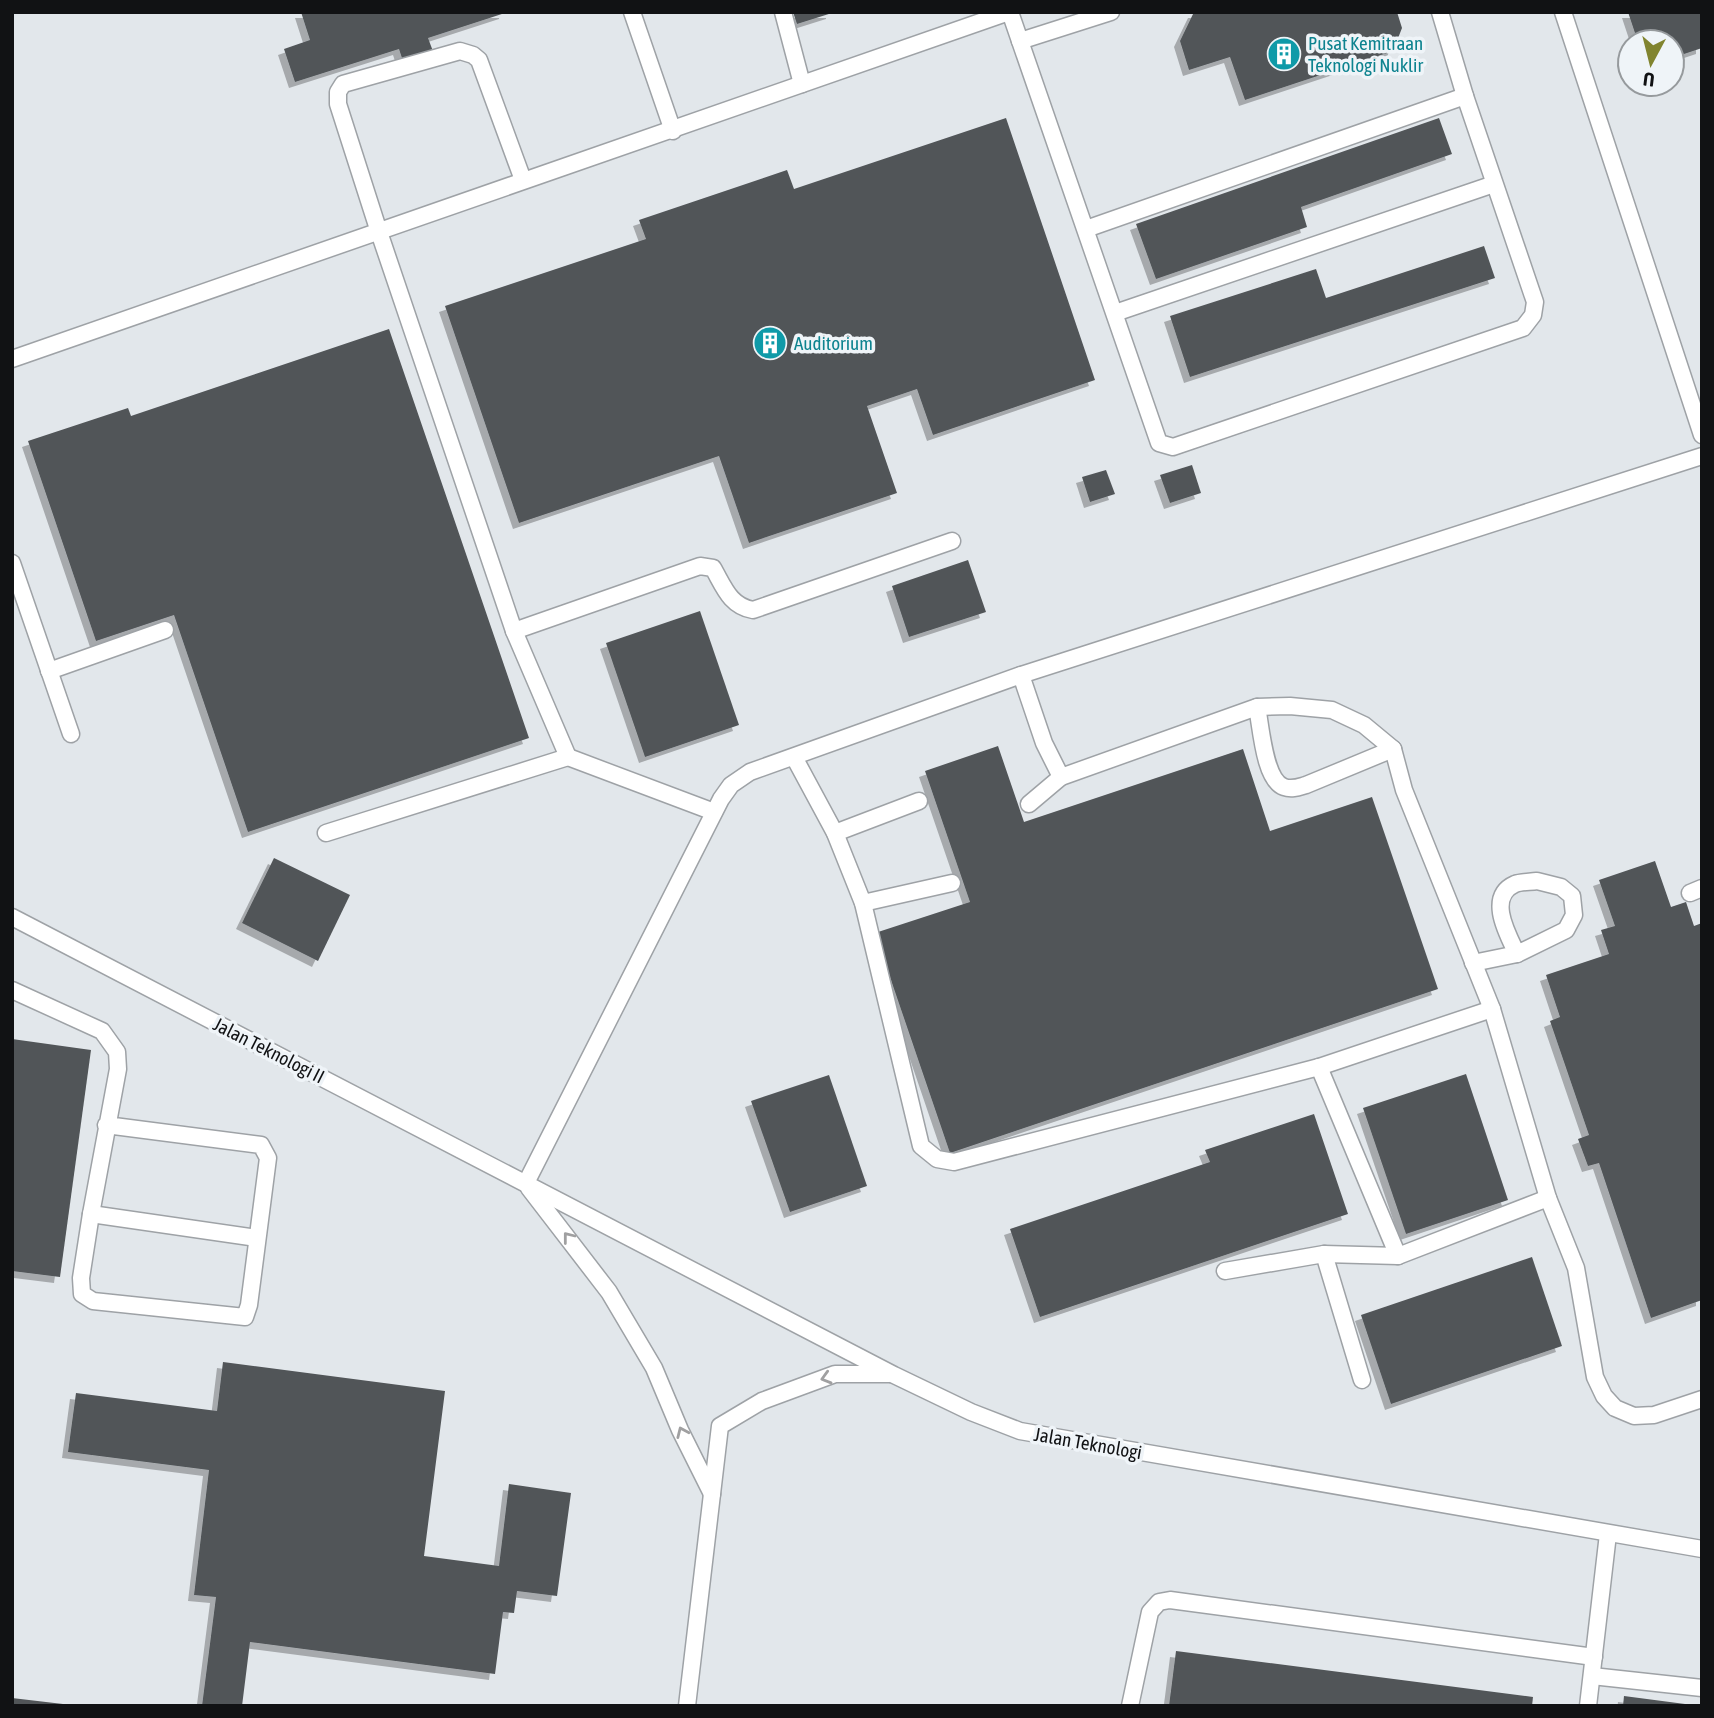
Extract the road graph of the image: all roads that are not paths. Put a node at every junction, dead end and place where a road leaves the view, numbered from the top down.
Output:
1 (632, 12) edge
2 (783, 12) edge
3 (1009, 12) edge
4 (1111, 12) edge
5 (1440, 12) edge
6 (1563, 12) edge
7 (1020, 41) junction
8 (802, 84) junction
9 (1465, 96) junction
10 (673, 131) junction
11 (523, 180) junction
12 (1494, 184) junction
13 (1086, 229) junction
14 (379, 232) junction
15 (1115, 313) junction
16 (12, 359) edge
17 (1702, 435) edge
18 (1702, 456) edge
19 (952, 541) dead end
20 (12, 563) edge
21 (165, 630) dead end
22 (514, 631) junction
23 (49, 671) junction
24 (1021, 675) junction
25 (1257, 707) junction
26 (71, 734) dead end
27 (1394, 749) junction
28 (568, 757) junction
29 (794, 757) junction
30 (1060, 777) junction
31 (919, 801) dead end
32 (1029, 804) dead end
33 (714, 813) junction
34 (326, 833) dead end
35 (835, 833) junction
36 (952, 883) dead end
37 (863, 903) junction
38 (12, 917) edge
39 (1517, 954) junction
40 (1474, 964) junction
41 (12, 990) edge
42 (1492, 1009) junction
43 (1320, 1067) junction
44 (106, 1125) junction
45 (526, 1184) junction
46 (1548, 1198) junction
47 (91, 1214) junction
48 (257, 1237) junction
49 (1324, 1254) junction
50 (1398, 1255) junction
51 (1225, 1271) dead end
52 (894, 1375) junction
53 (1362, 1380) dead end
54 (1702, 1399) edge
55 (712, 1494) junction
56 (1608, 1534) junction
57 (1702, 1549) edge
58 (1594, 1657) junction
59 (1592, 1676) junction
60 (1702, 1688) edge
61 (687, 1706) edge
62 (1130, 1706) edge
63 (1588, 1706) edge

1 - 10 lane
2 - 8 lane
3 - 7 lane
3 - 8 lane
4 - 7 lane
5 - 9 lane
6 - 17 lane
7 - 13 lane
8 - 10 lane
9 - 12 lane
9 - 13 lane
10 - 11 lane
11 - 14 lane
11 - 14 lane
12 - 15 lane
12 - 15 lane
13 - 15 lane
14 - 16 lane
14 - 22 lane
18 - 24 lane
19 - 22 lane
20 - 23 lane
21 - 23 lane
22 - 28 lane
23 - 26 lane
24 - 29 lane
24 - 30 lane
25 - 27 lane
25 - 27 lane
25 - 30 lane
27 - 40 lane
28 - 33 lane
28 - 34 lane
29 - 33 lane
29 - 35 lane
30 - 32 lane
31 - 35 lane
33 - 45 lane
35 - 37 lane
36 - 37 lane
37 - 43 lane
38 - 45 lane, Jalan Teknologi II
39 - 39 lane
39 - 40 lane
40 - 42 lane
41 - 44 lane
42 - 43 lane
42 - 46 lane
43 - 50 lane
44 - 47 lane
44 - 48 lane
45 - 52 lane, Jalan Teknologi
55 -> 45 lane
46 - 50 lane
46 - 54 lane
47 - 48 lane
47 - 48 lane
49 - 50 lane
49 - 51 lane
49 - 53 lane
52 -> 55 lane
52 - 56 lane, Jalan Teknologi
55 - 61 lane
56 - 57 lane, Jalan Teknologi
56 - 58 lane
58 - 59 lane
58 - 62 lane
59 - 60 lane
59 - 63 lane

